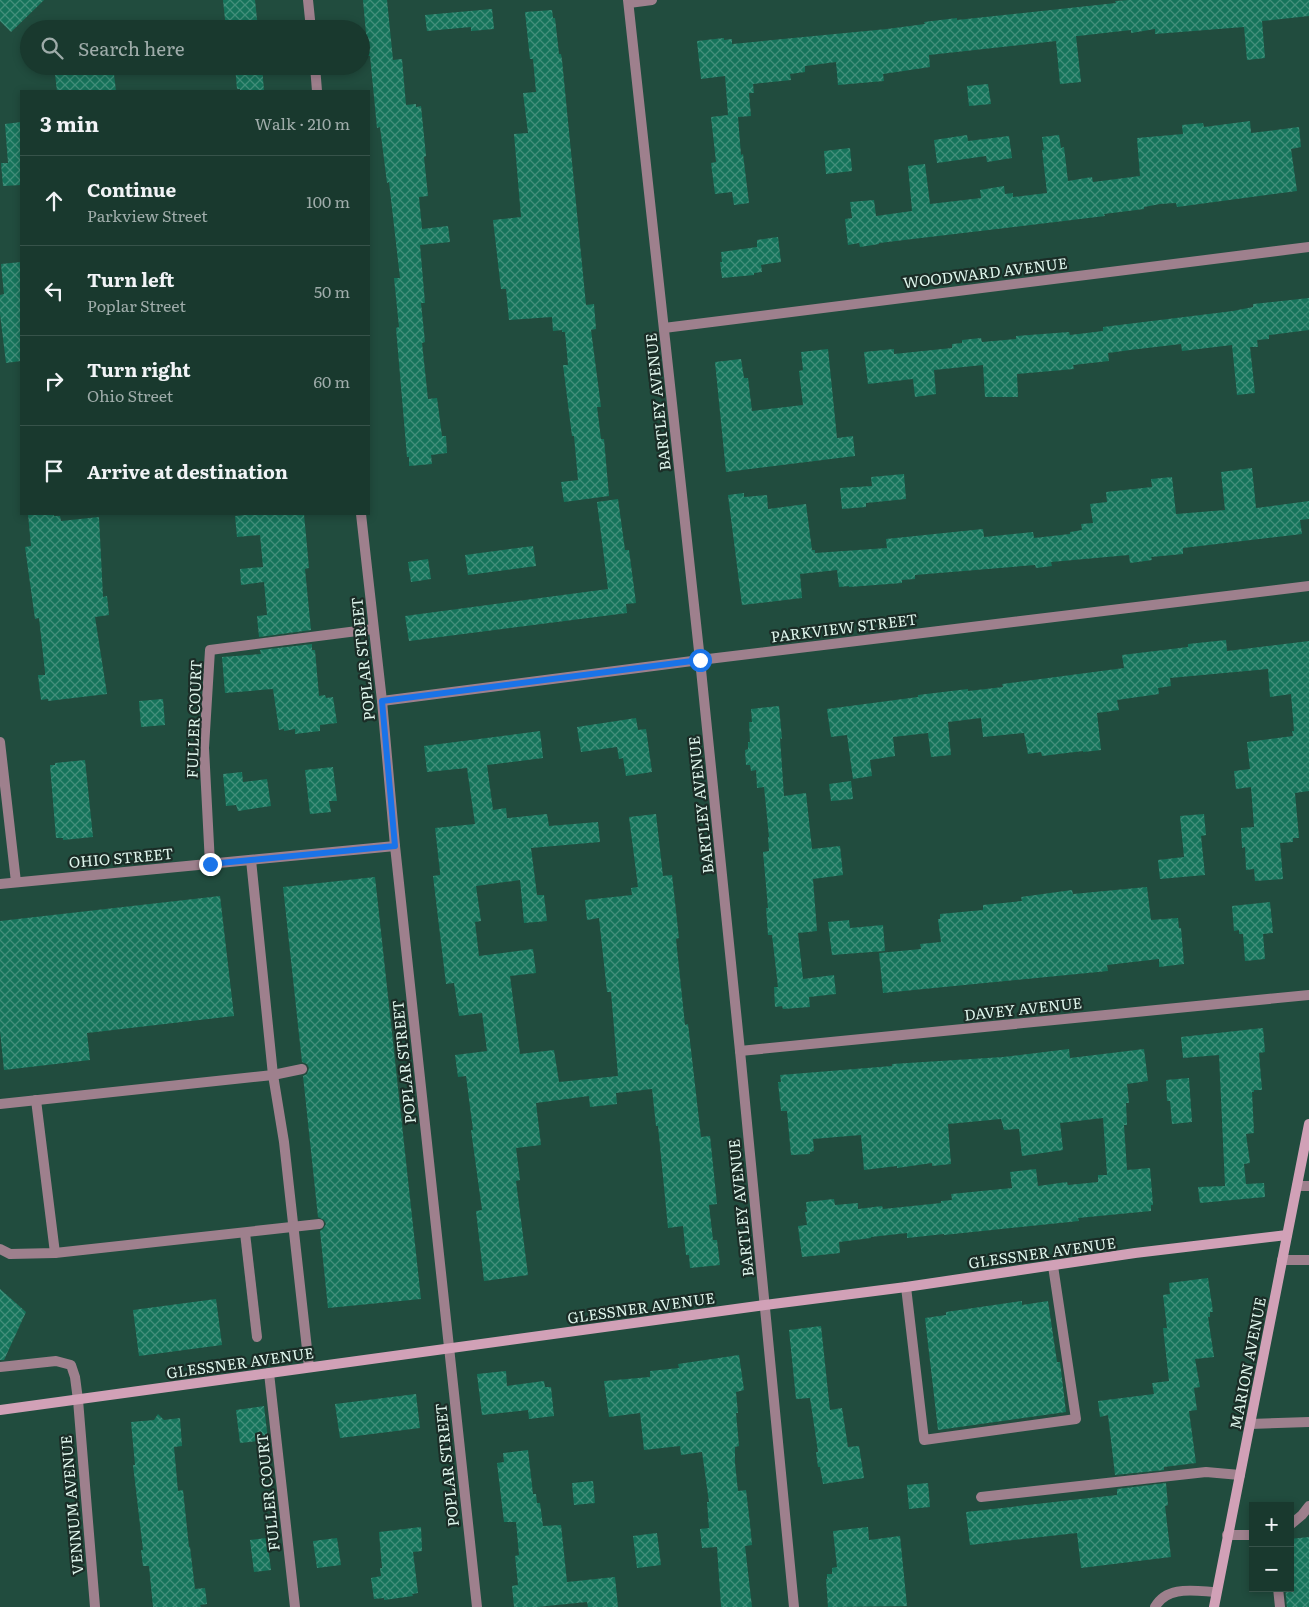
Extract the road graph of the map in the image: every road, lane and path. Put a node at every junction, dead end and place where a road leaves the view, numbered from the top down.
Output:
1 (308, 0) edge
2 (652, 0) edge
3 (628, 1) edge
4 (310, 20) edge
5 (315, 75) edge
6 (317, 90) edge
7 (1309, 247) edge
8 (664, 328) junction
9 (361, 515) edge
10 (1309, 586) edge
11 (373, 629) junction
12 (700, 660) junction
13 (382, 701) junction
14 (0, 742) edge
15 (395, 846) junction
16 (250, 860) junction
17 (210, 864) junction
18 (16, 882) junction
19 (0, 884) edge
20 (1309, 995) edge
21 (740, 1051) junction
22 (302, 1069) dead end
23 (273, 1075) junction
24 (36, 1100) junction
25 (0, 1104) edge
26 (1309, 1124) edge
27 (1297, 1186) junction
28 (1309, 1186) edge
29 (319, 1224) dead end
30 (292, 1227) junction
31 (245, 1233) junction
32 (1287, 1235) junction
33 (0, 1249) edge
34 (55, 1253) junction
35 (1282, 1260) junction
36 (1309, 1260) edge
37 (1053, 1266) junction
38 (906, 1287) junction
39 (765, 1305) junction
40 (257, 1337) dead end
41 (449, 1348) junction
42 (0, 1367) edge
43 (309, 1368) junction
44 (269, 1373) junction
45 (78, 1400) junction
46 (0, 1410) edge
47 (1309, 1422) edge
48 (1250, 1424) junction
49 (1240, 1475) junction
50 (981, 1497) dead end
51 (1309, 1506) edge
52 (1294, 1522) edge
53 (1227, 1535) junction
54 (1249, 1535) edge
55 (1216, 1592) junction
56 (1278, 1592) edge
57 (95, 1607) edge
58 (296, 1607) edge
59 (477, 1607) edge
60 (794, 1607) edge
61 (1155, 1607) edge
62 (1214, 1607) edge
63 (1280, 1607) edge

1 - 4 street
2 - 3 street
3 - 8 street, BARTLEY AVENUE
5 - 6 street
7 - 8 street, WOODWARD AVENUE
8 - 12 street, BARTLEY AVENUE
9 - 11 street, POPLAR STREET
10 - 12 street, PARKVIEW STREET
11 - 13 street, POPLAR STREET
11 - 17 street, FULLER COURT
12 - 13 street, PARKVIEW STREET
12 - 21 street, BARTLEY AVENUE
13 - 15 street, POPLAR STREET
14 - 18 street
15 - 16 street, OHIO STREET
15 - 41 street, POPLAR STREET
16 - 17 street, OHIO STREET
16 - 23 street
17 - 18 street, OHIO STREET
18 - 19 street, OHIO STREET
20 - 21 street, DAVEY AVENUE
21 - 39 street, BARTLEY AVENUE
22 - 23 street
23 - 24 street
23 - 30 street
24 - 25 street
24 - 34 street
26 - 27 street, MARION AVENUE
27 - 28 street
27 - 32 street, MARION AVENUE
29 - 30 street
30 - 31 street
30 - 43 street
31 - 34 street
31 - 40 street
32 - 35 street, MARION AVENUE
32 - 37 street, GLESSNER AVENUE
33 - 34 street
35 - 36 street
35 - 48 street, MARION AVENUE
37 - 38 street, GLESSNER AVENUE
37 - 38 street
38 - 39 street, GLESSNER AVENUE
39 - 41 street, GLESSNER AVENUE
39 - 60 street, BARTLEY AVENUE
41 - 43 street, GLESSNER AVENUE
41 - 59 street, POPLAR STREET
42 - 45 street, VENNUM AVENUE
43 - 44 street, GLESSNER AVENUE
44 - 45 street, GLESSNER AVENUE
44 - 58 street, FULLER COURT
45 - 46 street, GLESSNER AVENUE
45 - 57 street, VENNUM AVENUE
47 - 48 street
48 - 49 street, MARION AVENUE
49 - 50 street
49 - 53 street, MARION AVENUE
51 - 52 street
53 - 54 street
53 - 55 street, MARION AVENUE
55 - 61 street
55 - 62 street, MARION AVENUE
56 - 63 street

